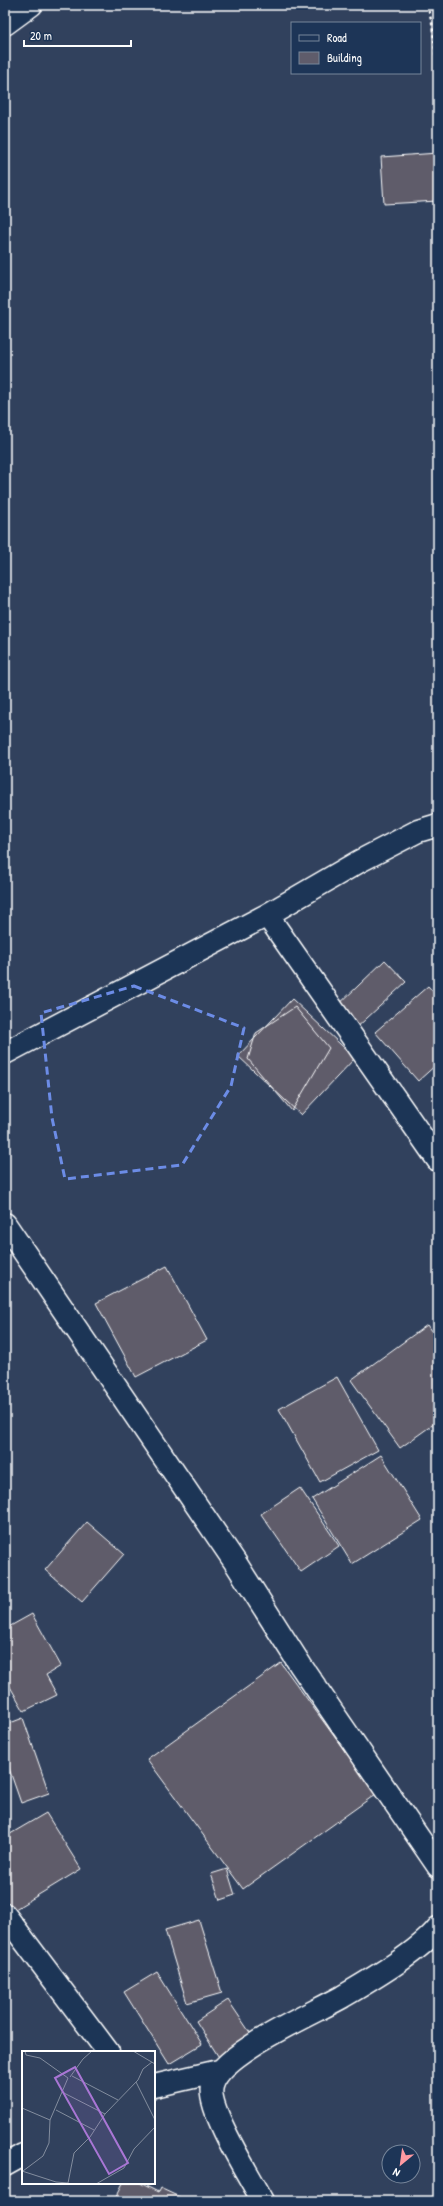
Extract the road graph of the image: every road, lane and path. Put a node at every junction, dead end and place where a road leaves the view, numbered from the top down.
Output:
1 (31, 5) edge
2 (427, 5) edge
3 (5, 24) edge
4 (438, 73) edge
5 (438, 825) edge
6 (267, 916) junction
7 (5, 1053) edge
8 (438, 1160) edge
9 (5, 1224) edge
10 (438, 1866) edge
11 (5, 1915) edge
12 (438, 1928) edge
13 (107, 2051) edge
14 (219, 2071) junction
15 (155, 2086) edge
16 (22, 2156) edge
17 (5, 2165) edge
18 (263, 2201) edge

1 - 3 street
2 - 4 path
5 - 6 street
6 - 7 street
6 - 8 street
9 - 10 street
11 - 13 street
12 - 14 street
14 - 15 street
14 - 18 street
16 - 17 street

